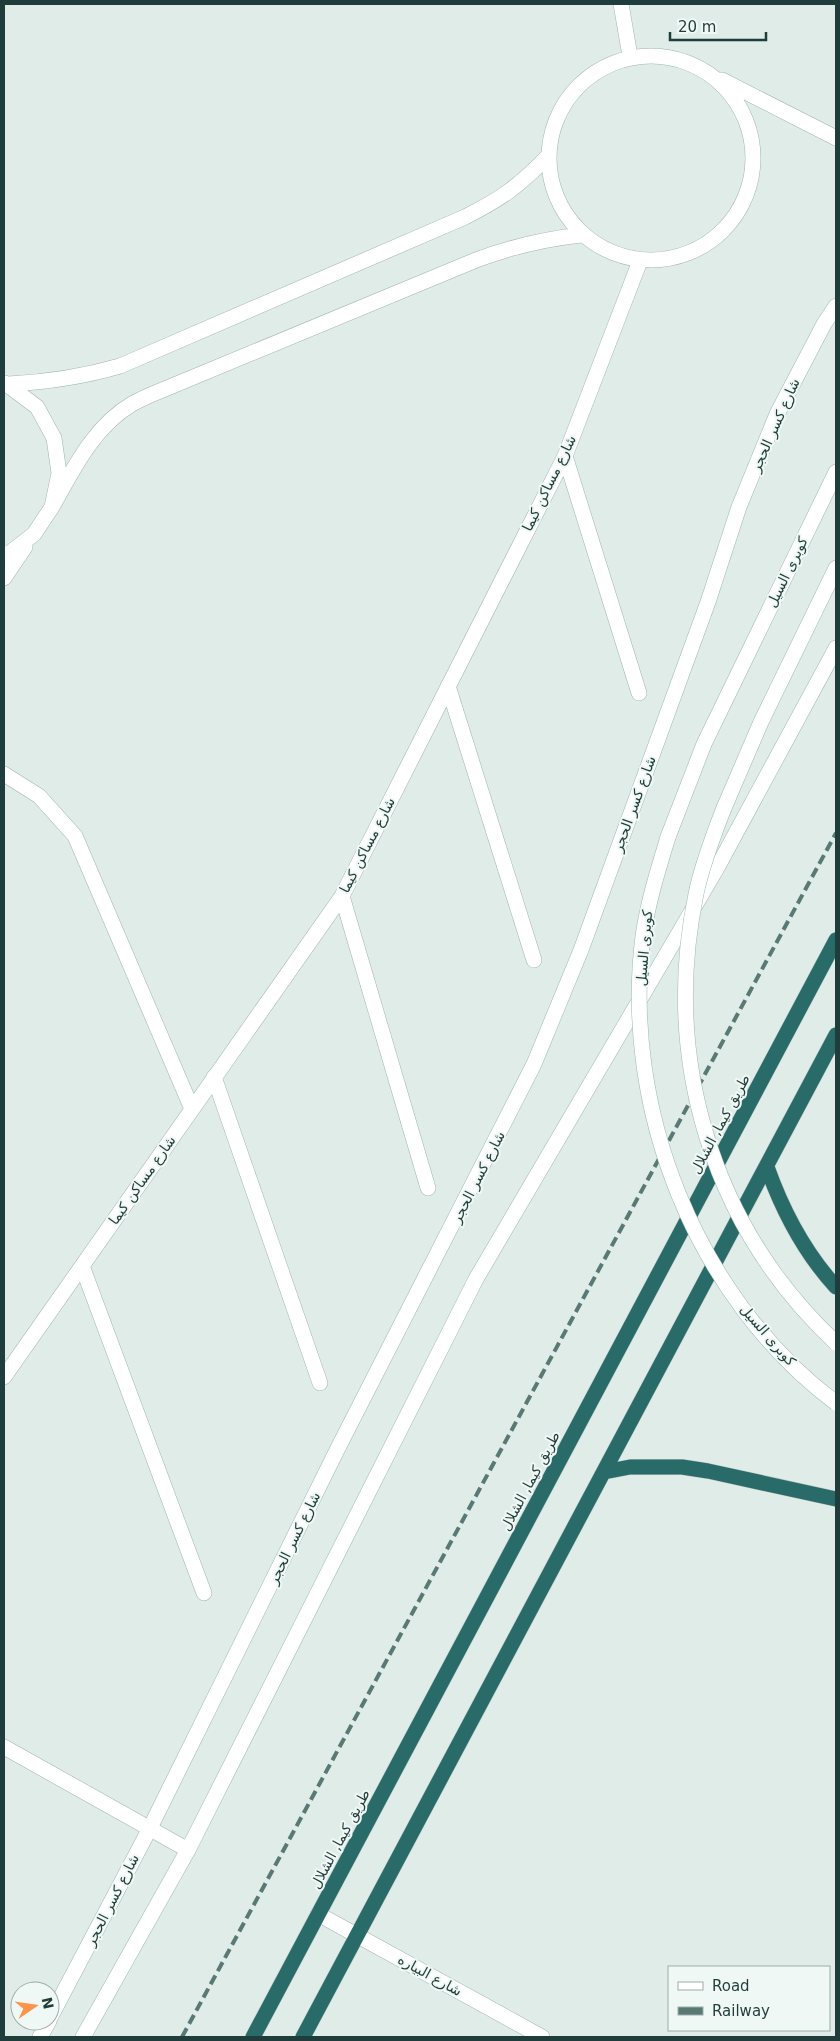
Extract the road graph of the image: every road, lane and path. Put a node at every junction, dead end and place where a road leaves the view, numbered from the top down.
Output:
1 (621, 4) edge
2 (630, 56) junction
3 (712, 75) junction
4 (836, 138) edge
5 (547, 158) junction
6 (582, 234) junction
7 (640, 261) junction
8 (836, 306) edge
9 (6, 383) edge
10 (565, 456) junction
11 (836, 472) edge
12 (52, 507) junction
13 (34, 534) junction
14 (4, 555) edge
15 (836, 568) edge
16 (4, 578) edge
17 (836, 648) edge
18 (448, 686) junction
19 (639, 692) dead end
20 (4, 774) edge
21 (342, 896) junction
22 (836, 940) edge
23 (534, 960) dead end
24 (836, 1035) edge
25 (214, 1077) junction
26 (192, 1109) junction
27 (767, 1167) junction
28 (428, 1188) dead end
29 (82, 1266) junction
30 (836, 1287) edge
31 (836, 1343) edge
32 (4, 1377) edge
33 (320, 1383) dead end
34 (836, 1403) edge
35 (604, 1472) junction
36 (836, 1500) edge
37 (204, 1593) dead end
38 (4, 1747) edge
39 (149, 1830) junction
40 (188, 1850) junction
41 (318, 1914) junction
42 (357, 1935) junction
43 (60, 1999) edge
44 (83, 2037) edge
45 (253, 2037) edge
46 (303, 2037) edge
47 (542, 2037) edge

1 - 2 street
2 - 3 street
2 - 5 street
3 - 4 street
3 - 7 street
5 - 6 street
5 - 9 street
6 - 7 street
6 - 12 street
7 - 10 street, شارع مساكن كيما
8 - 39 street, شارع كسر الحجر
9 - 12 street
10 - 18 street, شارع مساكن كيما
10 - 19 street
11 - 34 street, كوبرى السيل, bridge
12 - 13 street
13 - 14 street
13 - 16 street
15 - 31 street, bridge
17 - 40 street
18 - 21 street, شارع مساكن كيما
18 - 23 street
20 - 26 street
21 - 25 street, شارع مساكن كيما
21 - 28 street
22 - 41 highway, طريق كيما, الشلال
24 - 27 highway
25 - 26 street, شارع مساكن كيما
25 - 33 street
26 - 29 street, شارع مساكن كيما
27 - 30 highway
27 - 35 highway
29 - 32 street, شارع مساكن كيما
29 - 37 street
35 - 36 highway
35 - 42 highway
38 - 39 street
39 - 40 street
39 - 43 street, شارع كسر الحجر
40 - 44 street
41 - 42 street, شارع البياره
41 - 45 highway, طريق كيما, الشلال
42 - 46 highway
42 - 47 street, شارع البياره

